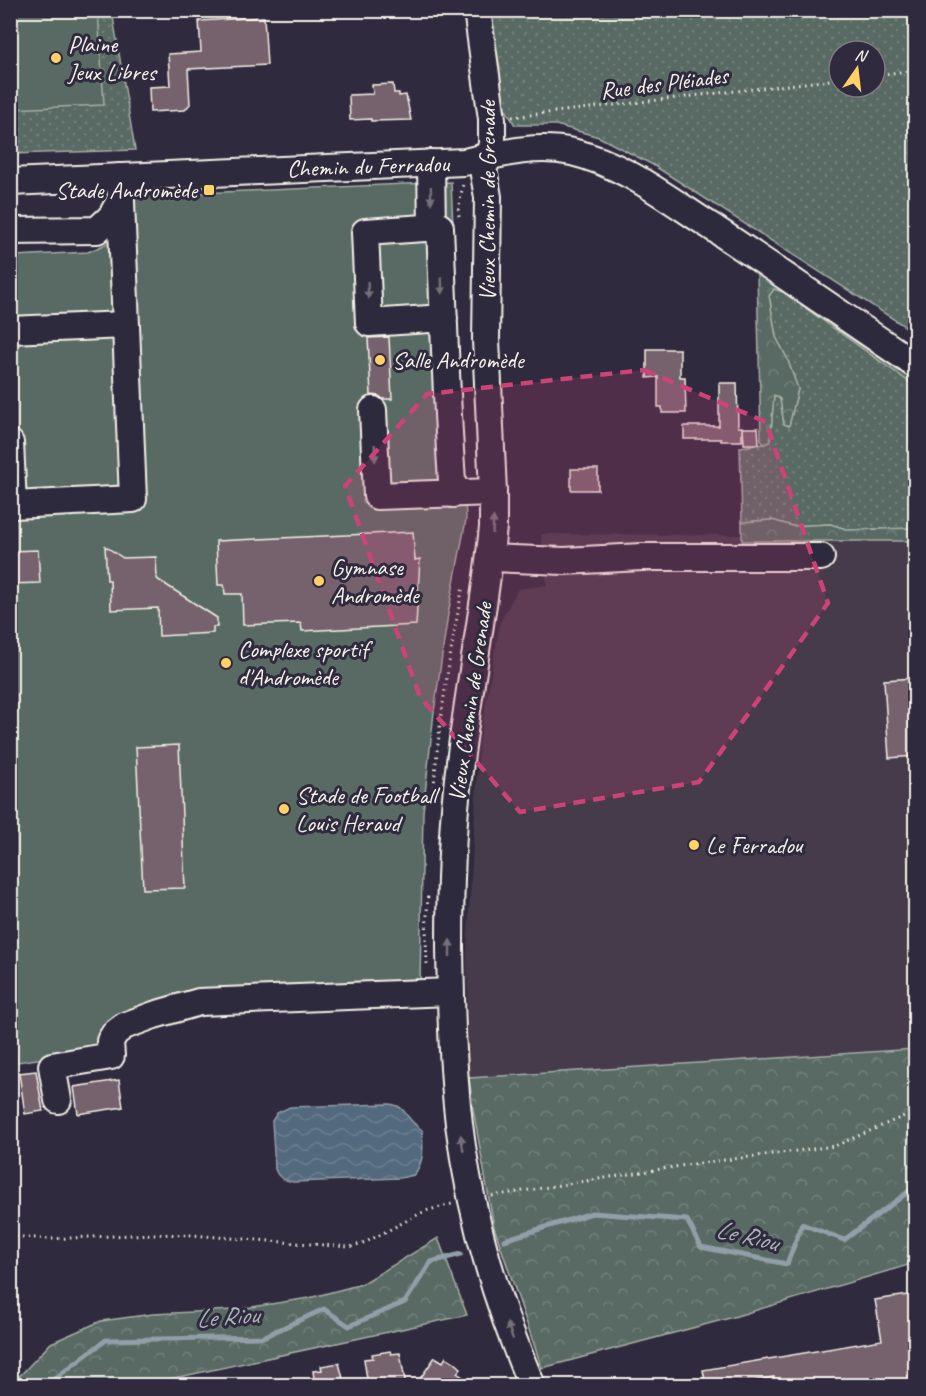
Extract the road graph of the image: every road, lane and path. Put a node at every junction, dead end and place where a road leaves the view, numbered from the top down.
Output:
1 (477, 10) edge
2 (915, 70) edge
3 (887, 74) edge
4 (827, 80) edge
5 (492, 119) junction
6 (489, 156) junction
7 (431, 163) junction
8 (464, 177) dead end
9 (10, 182) edge
10 (120, 188) junction
11 (443, 222) junction
12 (10, 231) edge
13 (444, 318) junction
14 (125, 325) junction
15 (10, 330) edge
16 (915, 365) edge
17 (373, 410) dead end
18 (10, 443) edge
19 (494, 492) junction
20 (453, 494) junction
21 (821, 557) dead end
22 (490, 558) junction
23 (450, 992) junction
24 (57, 1100) dead end
25 (915, 1111) edge
26 (493, 1196) dead end
27 (459, 1202) dead end
28 (10, 1236) edge
29 (532, 1386) edge

1 - 5 street, Vieux Chemin de Grenade
2 - 3 path
4 - 5 path, Rue des Pléiades
5 - 6 street, Vieux Chemin de Grenade
6 - 7 street, Chemin du Ferradou
6 - 16 street, Chemin du Ferradou
6 - 19 street, Vieux Chemin de Grenade
7 - 10 street, Chemin du Ferradou
7 -> 11 street
8 - 11 path
9 - 10 street, Chemin du Ferradou
10 - 12 street
10 - 14 street
11 -> 13 street
11 -> 13 street
13 - 20 street
14 - 15 street
14 - 18 street
17 -> 20 street
19 - 20 street
22 -> 19 street, Vieux Chemin de Grenade
21 - 22 street
23 -> 22 street, Vieux Chemin de Grenade
23 - 24 street
29 -> 23 street, Vieux Chemin de Grenade
25 - 26 path
27 - 28 path

